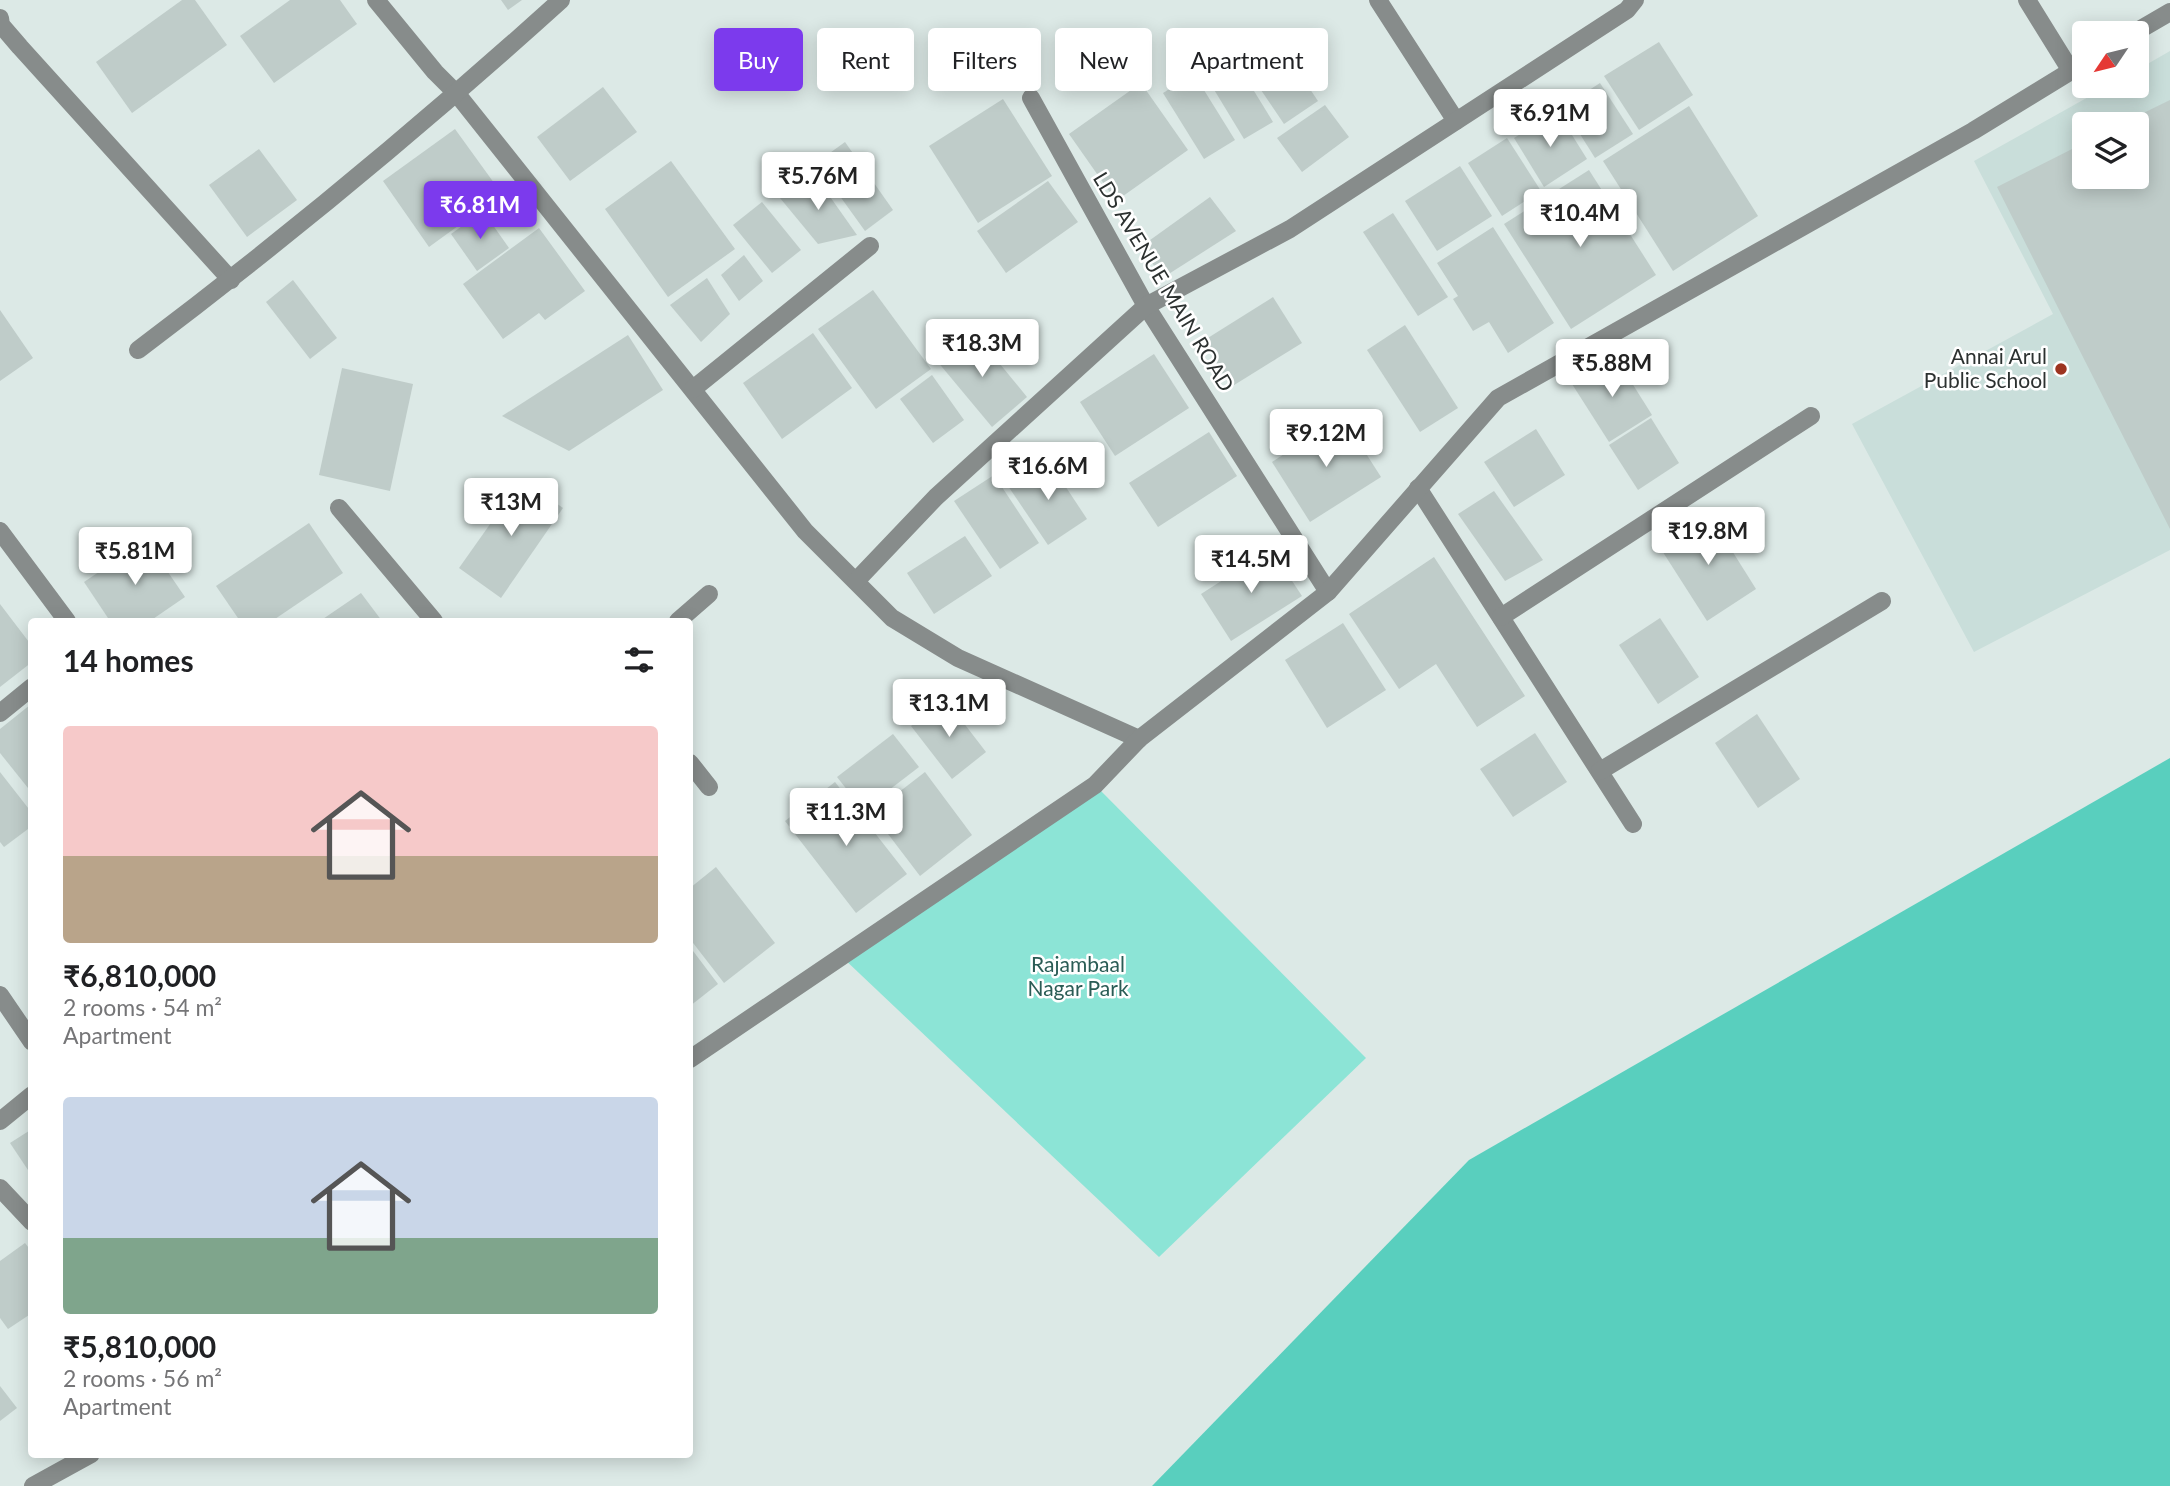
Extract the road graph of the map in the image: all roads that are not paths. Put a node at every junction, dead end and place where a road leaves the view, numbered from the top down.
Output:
1 (376, 0) edge
2 (561, 0) edge
3 (1378, 0) edge
4 (1635, 0) edge
5 (2027, 0) edge
6 (2170, 12) edge
7 (0, 18) edge
8 (2149, 24) edge
9 (2072, 59) edge
10 (2072, 71) edge
11 (457, 94) junction
12 (1031, 98) dead end
13 (1456, 121) junction
14 (870, 246) dead end
15 (231, 280) junction
16 (1146, 306) junction
17 (138, 350) dead end
18 (693, 389) junction
19 (1811, 416) dead end
20 (1418, 488) junction
21 (339, 508) dead end
22 (0, 531) edge
23 (856, 581) junction
24 (1328, 592) junction
25 (709, 594) dead end
26 (1881, 601) dead end
27 (1501, 617) junction
28 (65, 618) edge
29 (431, 618) edge
30 (681, 618) edge
31 (28, 690) edge
32 (0, 713) edge
33 (1139, 738) junction
34 (693, 767) edge
35 (1600, 772) junction
36 (709, 787) dead end
37 (1633, 824) dead end
38 (0, 995) edge
39 (28, 1036) edge
40 (693, 1057) edge
41 (28, 1098) edge
42 (0, 1121) edge
43 (0, 1188) edge
44 (28, 1219) edge
45 (85, 1458) edge
46 (33, 1486) edge

1 - 11 street
2 - 11 street
3 - 13 street
4 - 13 street
5 - 9 street
6 - 8 street
7 - 15 street
10 - 20 street
11 - 15 street
11 - 18 street
12 - 16 street, LDS AVENUE MAIN ROAD
13 - 16 street
14 - 18 street
15 - 17 street
16 - 23 street
16 - 24 street, LDS AVENUE MAIN ROAD
18 - 23 street
19 - 27 street
20 - 24 street
20 - 27 street
21 - 29 street
22 - 28 street
23 - 33 street
24 - 33 street
25 - 30 street
26 - 35 street
27 - 35 street
31 - 32 street
33 - 40 street
34 - 36 street
35 - 37 street
38 - 39 street
41 - 42 street
43 - 44 street
45 - 46 street

